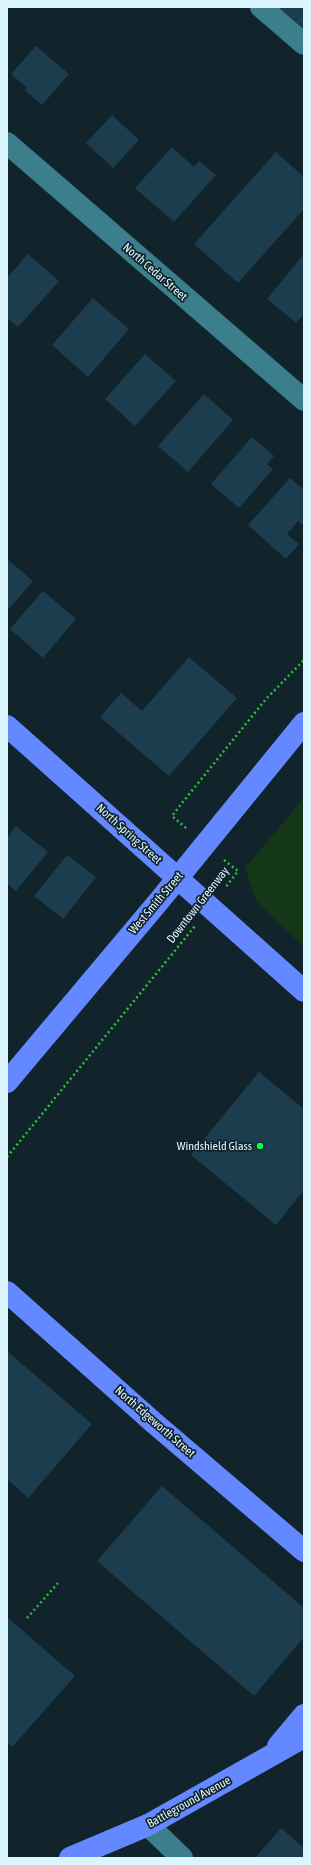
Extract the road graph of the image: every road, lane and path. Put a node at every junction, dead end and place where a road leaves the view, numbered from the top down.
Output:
1 (261, 7) edge
2 (304, 44) edge
3 (7, 143) edge
4 (304, 400) edge
5 (304, 660) edge
6 (304, 723) edge
7 (7, 726) edge
8 (205, 845) junction
9 (178, 877) junction
10 (210, 907) junction
11 (304, 991) edge
12 (7, 1082) edge
13 (7, 1157) edge
14 (7, 1292) edge
15 (304, 1551) edge
16 (58, 1583) dead end
17 (27, 1618) dead end
18 (304, 1715) edge
19 (304, 1737) edge
20 (270, 1756) junction
21 (148, 1825) junction
22 (70, 1858) edge
23 (182, 1858) edge

1 - 2 street
3 - 4 street, North Cedar Street
5 - 8 path, Downtown Greenway
6 - 8 main road, West Smith Street
7 - 9 main road, North Spring Street
8 - 9 main road, West Smith Street
8 - 10 path, Downtown Greenway
9 - 10 main road, North Spring Street
9 - 12 main road, West Smith Street
10 - 11 main road, North Spring Street
10 - 13 path, Downtown Greenway
14 - 15 main road, North Edgeworth Street
16 - 17 path
18 - 20 main road
19 - 20 main road, Battleground Avenue
20 - 21 main road, Battleground Avenue
21 - 22 main road, Battleground Avenue
21 - 23 street

